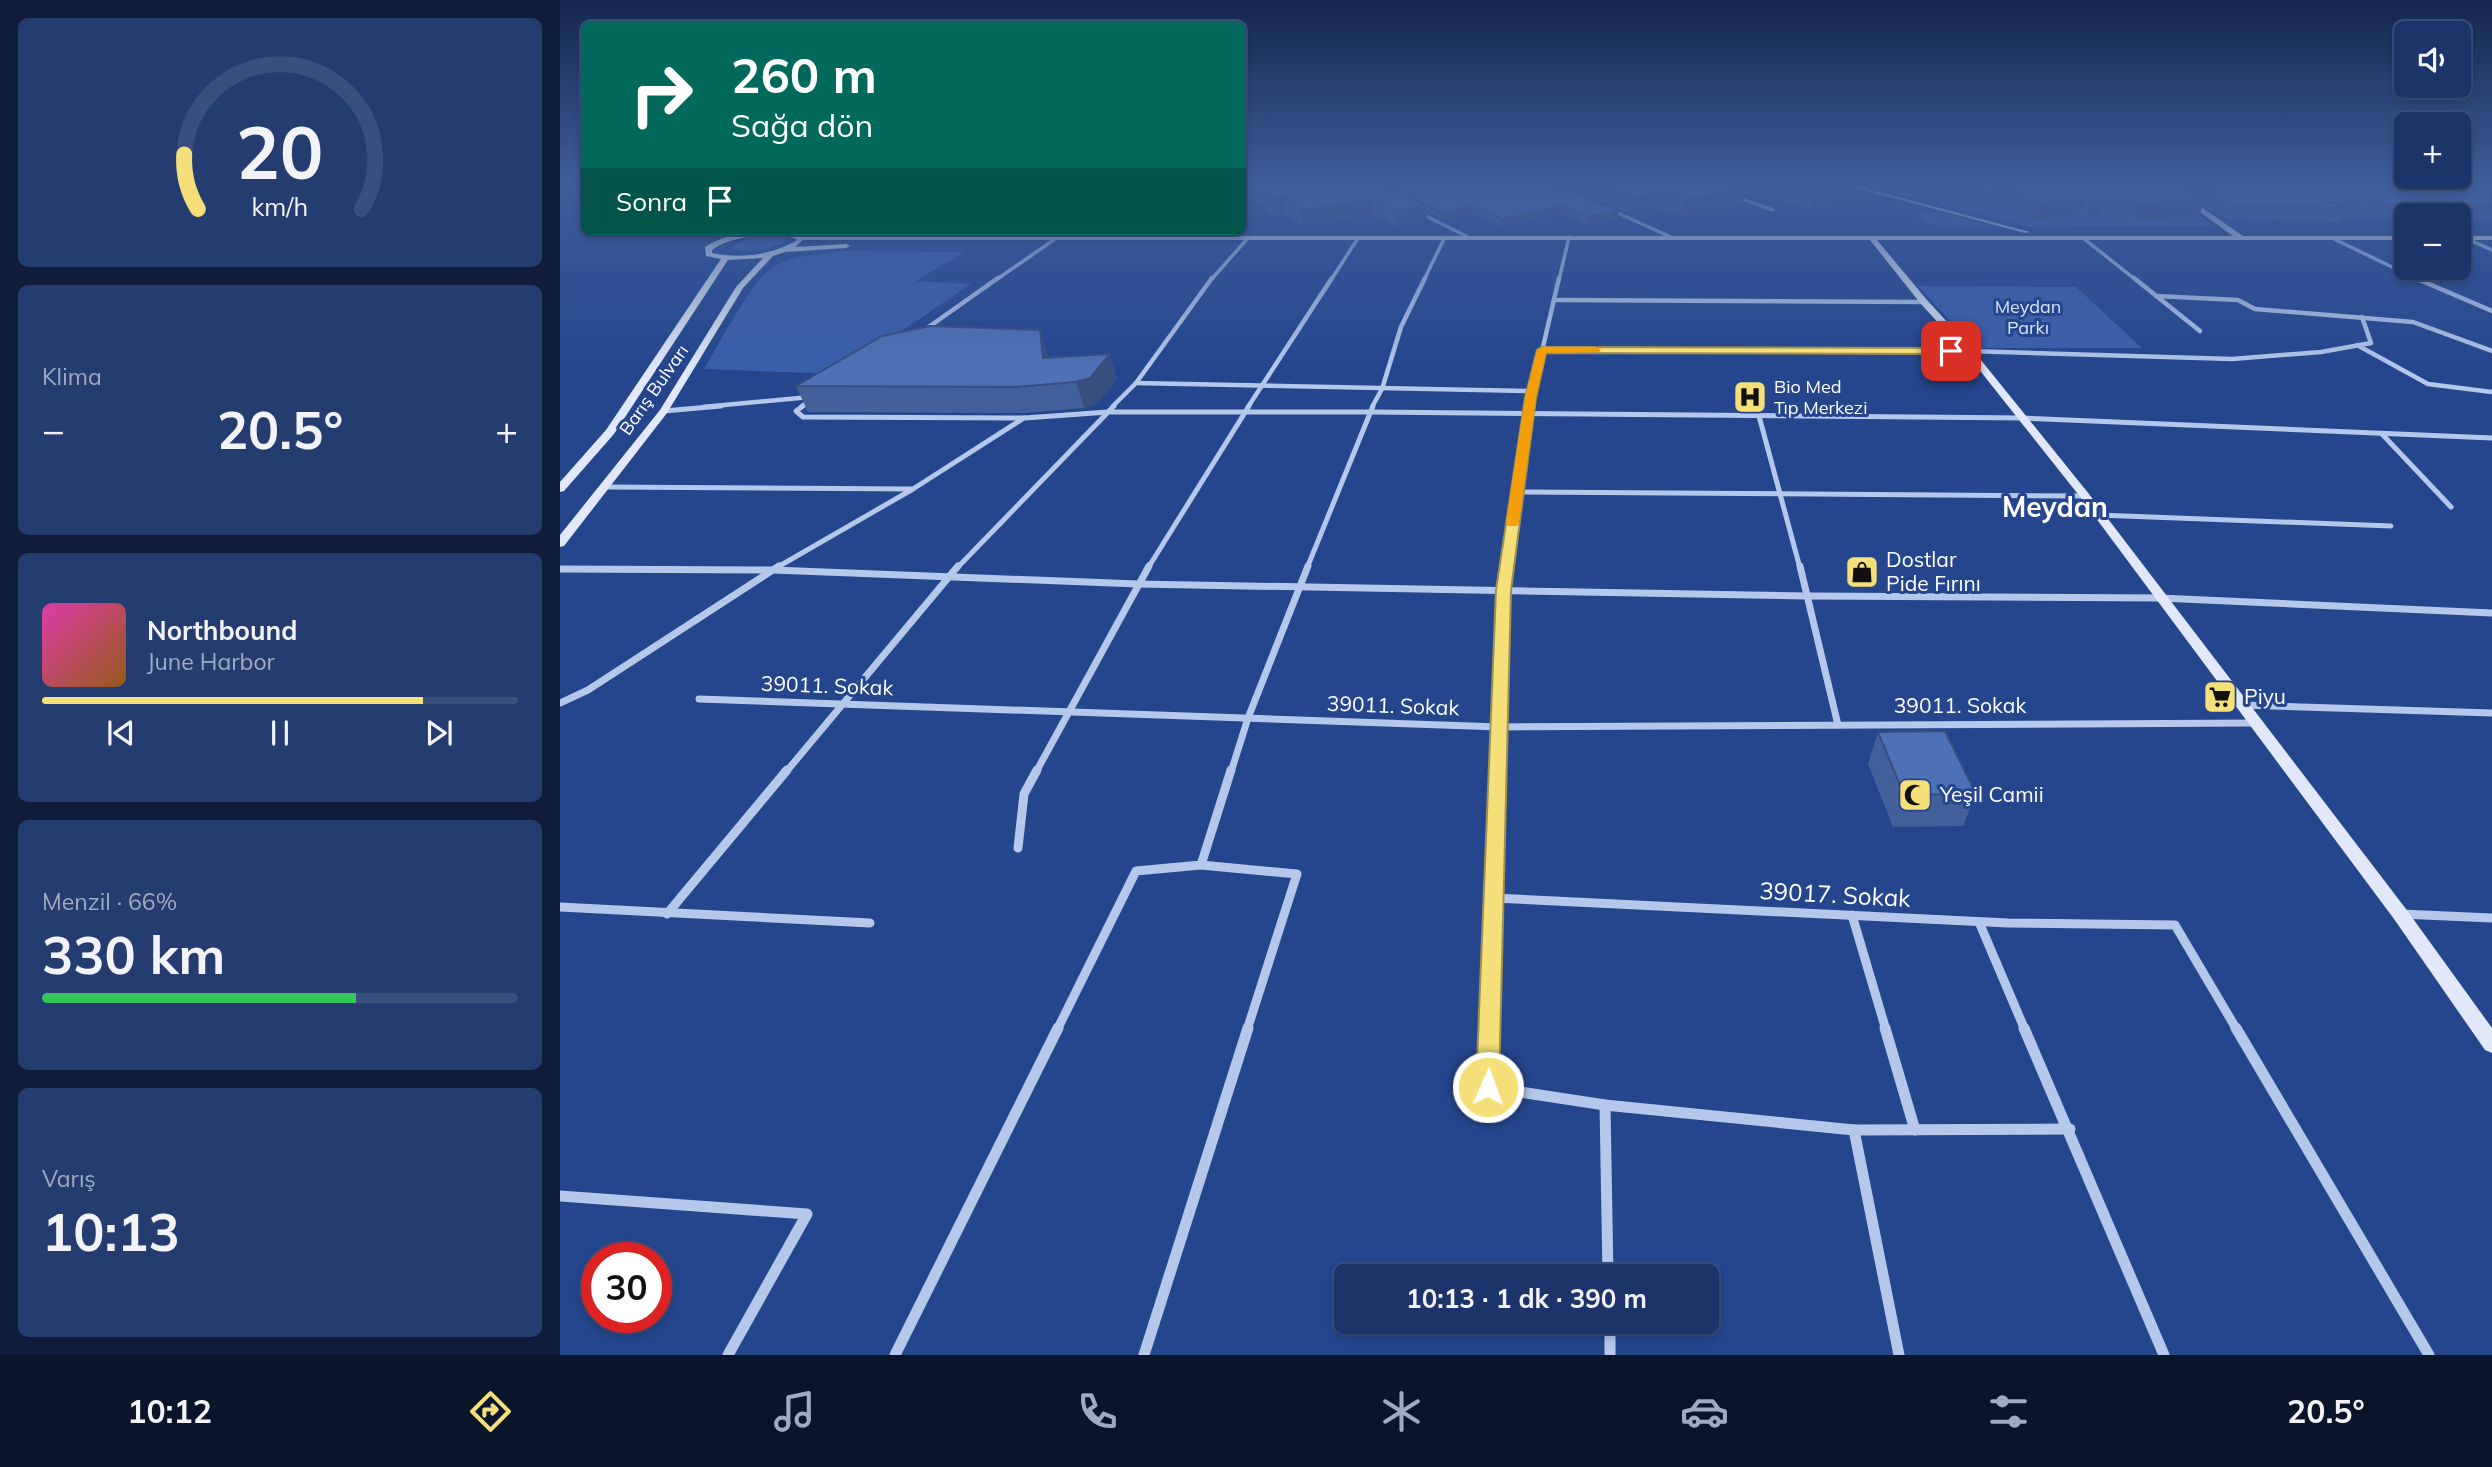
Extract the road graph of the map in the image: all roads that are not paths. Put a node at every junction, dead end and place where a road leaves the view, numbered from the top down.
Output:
1 (722, 242) edge
2 (798, 242) edge
3 (911, 242) edge
4 (1050, 242) edge
5 (1244, 242) edge
6 (1355, 242) edge
7 (1442, 242) edge
8 (1568, 242) edge
9 (1875, 242) edge
10 (2088, 242) edge
11 (2341, 242) edge
12 (2473, 242) edge
13 (2492, 250) edge
14 (776, 252) junction
15 (724, 258) junction
16 (2156, 296) junction
17 (1554, 300) junction
18 (1924, 302) junction
19 (2492, 311) edge
20 (2362, 317) junction
21 (2200, 331) dead end
22 (920, 332) edge
23 (2357, 345) junction
24 (1542, 350) junction
25 (1969, 351) junction
26 (2492, 351) edge
27 (1136, 383) junction
28 (1262, 386) junction
29 (1382, 389) junction
30 (1532, 391) junction
31 (2492, 392) edge
32 (664, 411) junction
33 (1108, 412) junction
34 (1369, 412) junction
35 (1244, 413) junction
36 (1528, 415) junction
37 (1759, 416) junction
38 (1025, 418) junction
39 (2024, 418) junction
40 (2382, 434) junction
41 (2492, 438) edge
42 (604, 486) junction
43 (560, 489) edge
44 (913, 489) junction
45 (1517, 492) junction
46 (1780, 495) junction
47 (2085, 496) junction
48 (2451, 507) dead end
49 (2098, 515) junction
50 (2391, 526) dead end
51 (560, 543) edge
52 (560, 569) edge
53 (773, 570) junction
54 (949, 576) junction
55 (1138, 584) junction
56 (1301, 586) junction
57 (1504, 590) junction
58 (1808, 596) junction
59 (2160, 598) junction
60 (2492, 613) edge
61 (699, 699) dead end
62 (560, 703) edge
63 (843, 704) junction
64 (2241, 705) junction
65 (1068, 712) junction
66 (2492, 713) edge
67 (1248, 718) junction
68 (2255, 723) junction
69 (1838, 724) junction
70 (1499, 727) junction
71 (1018, 848) dead end
72 (1201, 864) junction
73 (1493, 898) junction
74 (560, 907) edge
75 (667, 914) junction
76 (2400, 914) junction
77 (1852, 915) junction
78 (2492, 918) edge
79 (1979, 922) junction
80 (870, 923) dead end
81 (2492, 1044) edge
82 (1605, 1105) junction
83 (2070, 1129) junction
84 (1854, 1130) junction
85 (1915, 1130) junction
86 (560, 1196) edge
87 (1608, 1264) edge
88 (1609, 1334) edge
89 (728, 1355) edge
90 (895, 1355) edge
91 (1143, 1355) edge
92 (1610, 1355) edge
93 (1899, 1355) edge
94 (2164, 1355) edge
95 (2429, 1355) edge

1 - 15 main road
2 - 14 main road, Barış Bulvarı
3 - 14 main road
4 - 22 street
5 - 27 street
6 - 28 street
7 - 29 street
8 - 17 street
9 - 18 main road
10 - 16 street
11 - 19 street
12 - 13 street
14 - 15 main road, Barış Bulvarı
14 - 32 main road, Barış Bulvarı
15 - 43 main road, Barış Bulvarı
16 - 20 street
16 - 21 street
17 - 18 street
17 - 24 street
18 - 25 main road
20 - 23 street
20 - 26 street
23 - 25 street
23 - 31 street
24 - 25 street
24 - 30 street
25 - 39 main road
27 - 28 street
27 - 33 street
28 - 29 street
28 - 35 street
29 - 30 street
29 - 34 street
30 - 36 street
32 - 38 street
32 - 42 main road, Barış Bulvarı
33 - 35 street
33 - 38 street
33 - 54 street
34 - 35 street
34 - 36 street
34 - 56 street
35 - 55 street
36 - 37 street
36 - 45 street
37 - 39 street
37 - 46 street
38 - 44 street
39 - 40 street
39 - 47 main road
40 - 41 street
40 - 48 street
42 - 44 street
42 - 51 main road, Barış Bulvarı
44 - 53 street
45 - 46 street
45 - 57 street
46 - 47 street
46 - 58 street
47 - 49 main road
49 - 50 street
49 - 59 main road
52 - 53 street
53 - 54 street
53 - 62 street
54 - 55 street
54 - 63 street
55 - 56 street
55 - 65 street
56 - 57 street
56 - 67 street
57 - 58 street
57 - 70 street
58 - 59 street
58 - 69 street
59 - 60 street
59 - 64 main road
61 - 63 street, 39011. Sokak
63 - 65 street, 39011. Sokak
63 - 75 street
64 - 66 street
64 - 68 main road
65 - 67 street, 39011. Sokak
65 - 71 street
67 - 70 street, 39011. Sokak
67 - 72 street
68 - 69 street, 39011. Sokak
68 - 76 main road
69 - 70 street, 39011. Sokak
70 - 73 street
72 - 90 street
72 - 91 street
73 - 77 street, 39017. Sokak
73 - 82 street
74 - 75 street
75 - 80 street
76 - 78 street
76 - 81 main road
77 - 79 street, 39017. Sokak
77 - 85 street
79 - 83 street
79 - 95 street, 39017. Sokak
82 - 84 street
82 - 87 street
83 - 85 street
83 - 94 street
84 - 85 street
84 - 93 street
86 - 89 street
88 - 92 street

